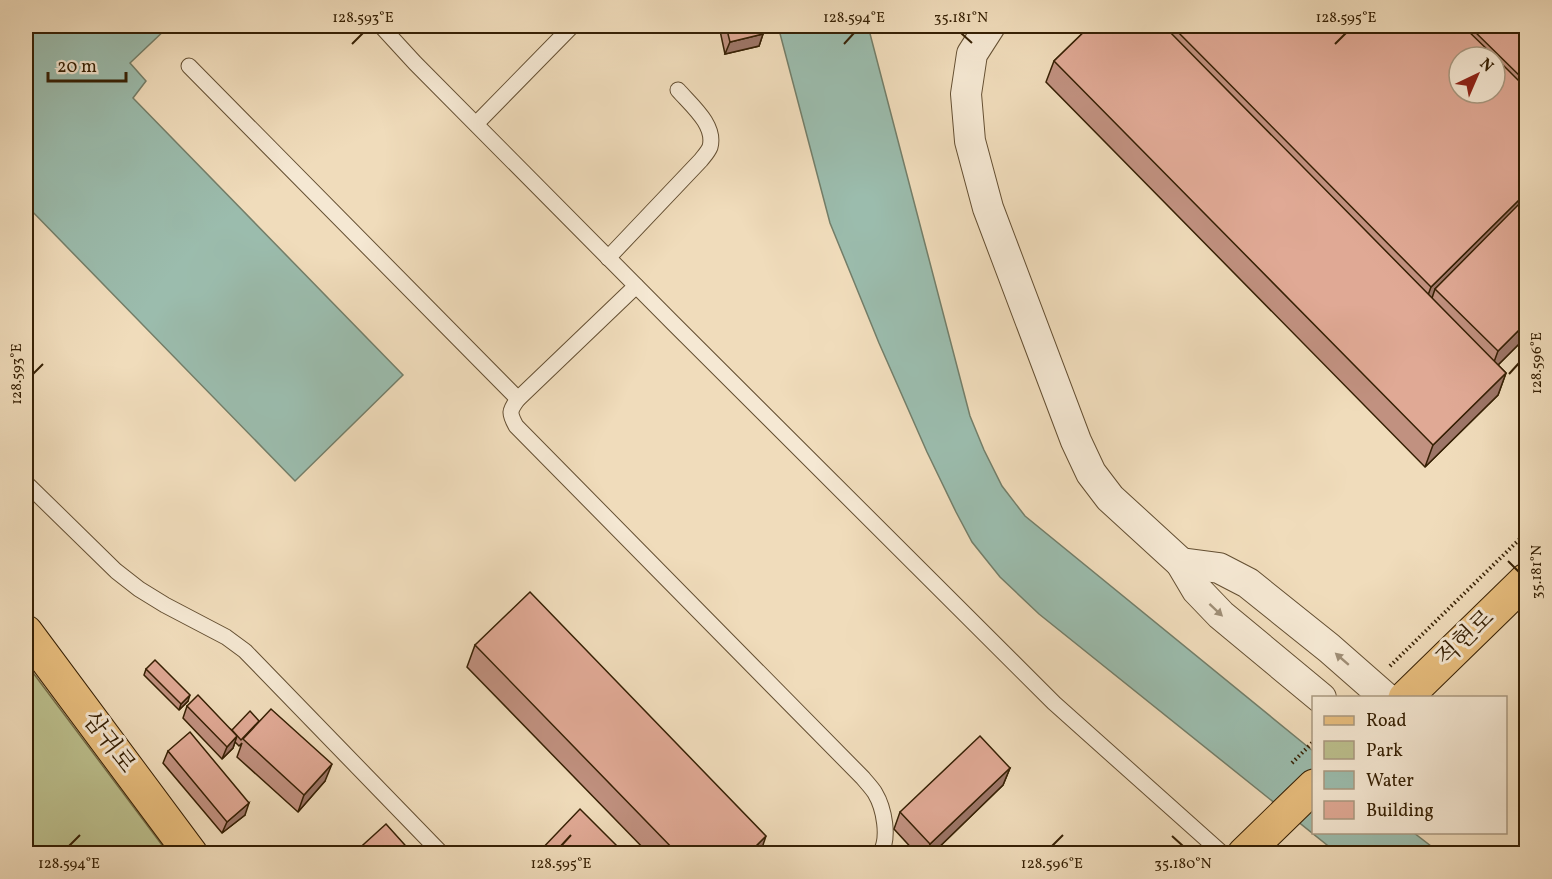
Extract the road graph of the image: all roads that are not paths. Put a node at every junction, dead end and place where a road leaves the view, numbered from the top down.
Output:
1 (381, 26) edge
2 (572, 26) edge
3 (990, 26) edge
4 (189, 66) dead end
5 (678, 90) dead end
6 (476, 124) junction
7 (608, 258) junction
8 (636, 286) junction
9 (518, 399) junction
10 (26, 483) edge
11 (1181, 563) junction
12 (1527, 580) edge
13 (26, 632) edge
14 (1378, 691) edge
15 (1320, 696) edge
16 (1407, 696) edge
17 (1312, 788) edge
18 (1252, 845) edge
19 (191, 854) edge
20 (442, 854) edge
21 (880, 854) edge
22 (1223, 854) edge

1 - 6 lane
2 - 6 lane
3 - 11 street
4 - 9 lane
5 - 7 lane
6 - 7 lane
7 - 8 lane
8 - 9 lane
8 - 22 lane
9 - 21 lane
10 - 20 lane
14 -> 11 street
11 -> 15 street
12 - 16 main road, 적현로
13 - 19 main road, 삼귀로
17 - 18 main road

